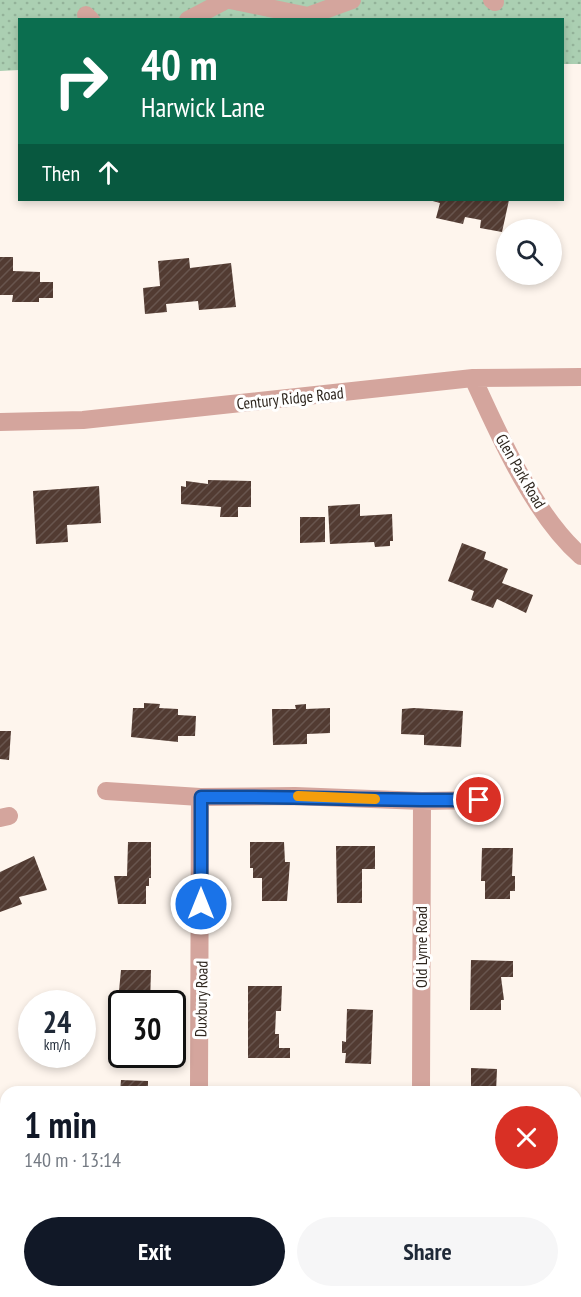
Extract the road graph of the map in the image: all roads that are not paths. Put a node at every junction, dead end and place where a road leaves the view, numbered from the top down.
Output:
1 (228, 0) edge
2 (352, 0) edge
3 (192, 18) edge
4 (581, 377) edge
5 (473, 378) junction
6 (0, 422) edge
7 (581, 556) edge
8 (106, 791) dead end
9 (201, 797) junction
10 (479, 800) dead end
11 (422, 801) junction
12 (199, 1086) edge
13 (421, 1086) edge

1 - 2 street
1 - 3 street
4 - 5 street, Century Ridge Road
5 - 6 street, Century Ridge Road
5 - 7 street, Glen Park Road
8 - 9 street
9 - 11 street
9 - 12 street, Duxbury Road
10 - 11 street
11 - 13 street, Old Lyme Road

